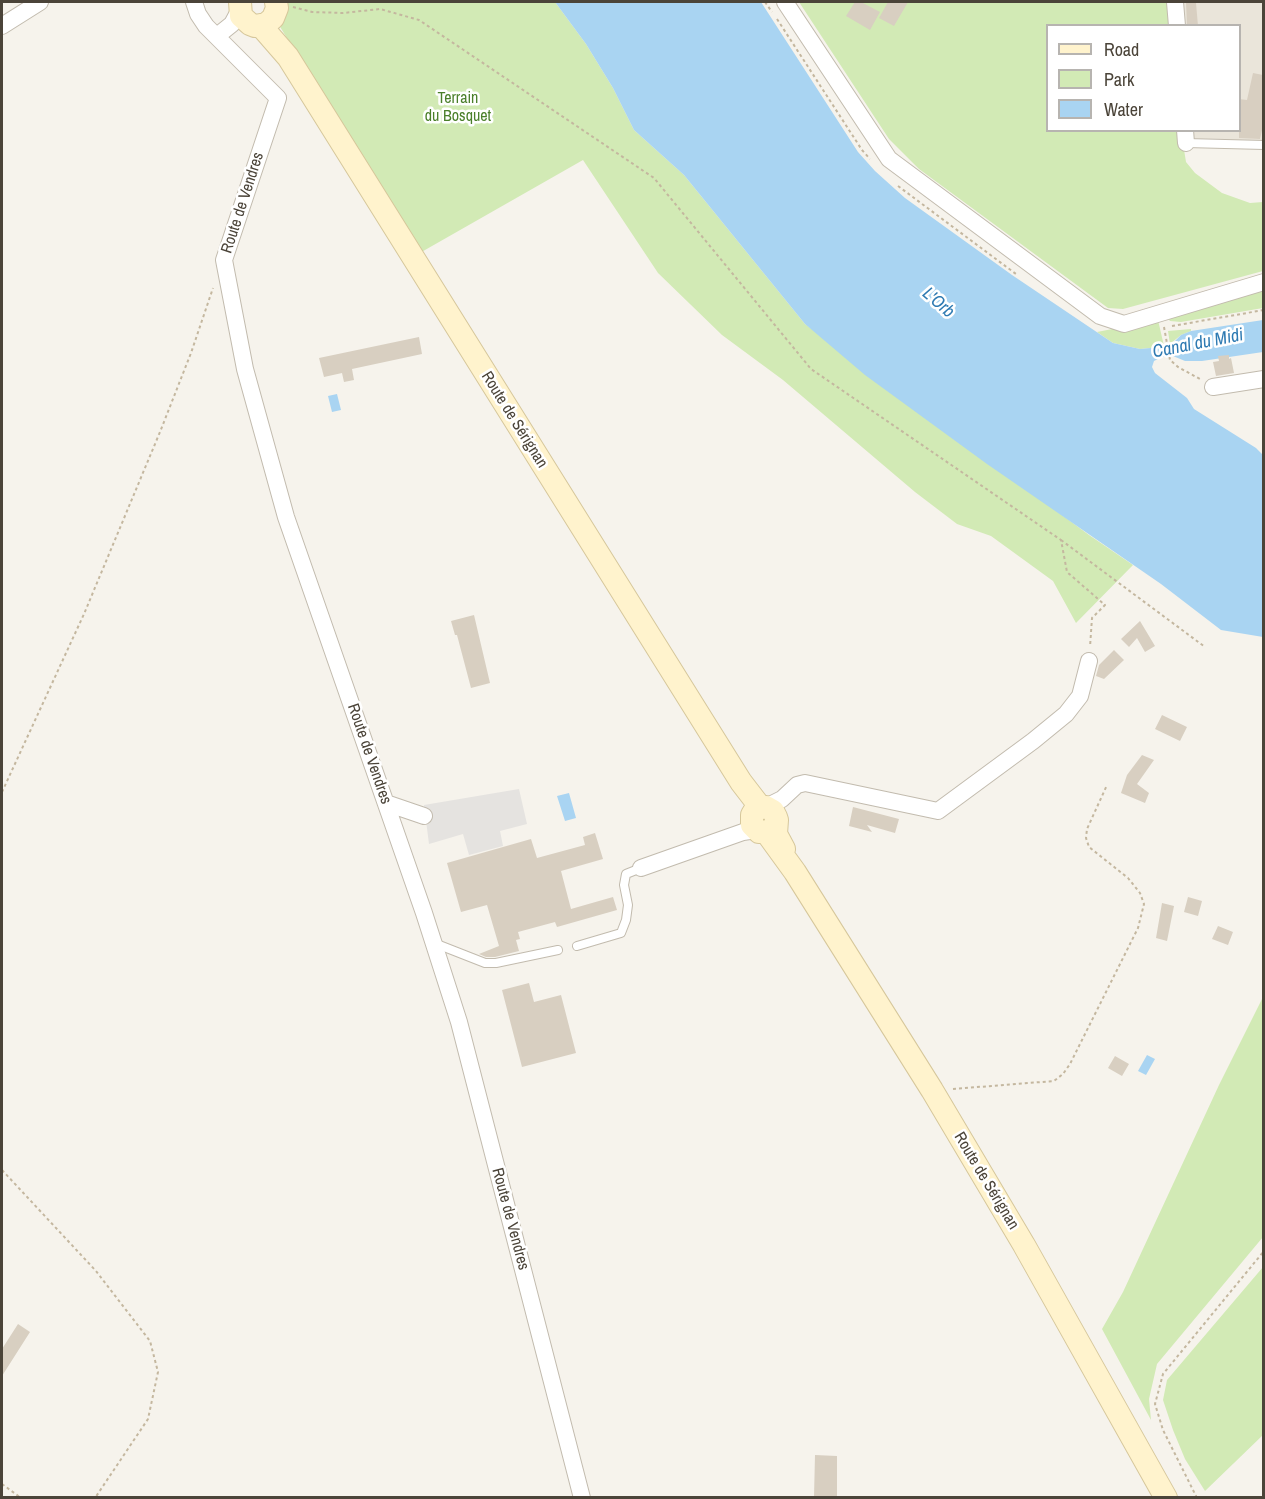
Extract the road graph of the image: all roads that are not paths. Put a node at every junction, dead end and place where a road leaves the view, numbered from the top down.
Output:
1 (40, 2) edge
2 (194, 2) edge
3 (785, 2) edge
4 (1175, 2) edge
5 (255, 13) edge
6 (1177, 24) edge
7 (2, 26) edge
8 (217, 36) junction
9 (1185, 137) edge
10 (1263, 145) edge
11 (1263, 282) edge
12 (1263, 379) edge
13 (1213, 387) road end
14 (1089, 661) road end
15 (386, 803) junction
16 (424, 816) dead end
17 (763, 818) junction
18 (641, 868) joint
19 (434, 942) junction
20 (577, 946) dead end
21 (558, 950) dead end
22 (582, 1497) edge
23 (1166, 1497) edge

1 - 7 street
2 - 8 street
3 - 11 street
4 - 6 street
5 - 8 street
5 - 17 main road, Route de Sérignan
8 - 15 street, Route de Vendres
9 - 10 lane
12 - 13 street
14 - 17 street
15 - 16 street
15 - 19 street, Route de Vendres
17 - 18 street
17 - 23 main road, Route de Sérignan
18 - 20 lane
19 - 21 lane
19 - 22 street, Route de Vendres

